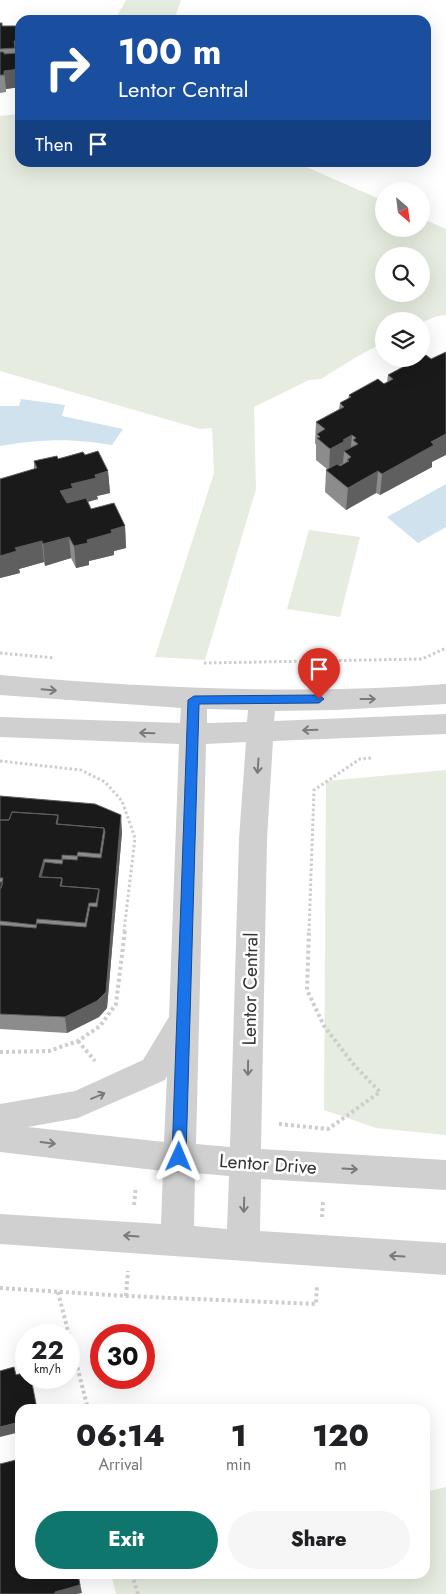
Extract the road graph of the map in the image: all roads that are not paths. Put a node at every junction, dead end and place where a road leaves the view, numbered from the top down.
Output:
1 (0, 685) edge
2 (446, 694) edge
3 (194, 700) junction
4 (262, 700) junction
5 (446, 724) edge
6 (0, 727) edge
7 (260, 732) junction
8 (194, 734) junction
9 (183, 1020) junction
10 (0, 1118) edge
11 (0, 1138) edge
12 (179, 1157) junction
13 (245, 1163) junction
14 (446, 1175) edge
15 (0, 1229) edge
16 (177, 1240) junction
17 (243, 1246) junction
18 (446, 1259) edge

1 -> 3 street
4 -> 2 street
3 - 4 street
3 - 8 street
4 - 7 street, Lentor Central
5 -> 7 street
8 -> 6 street
7 - 8 street
7 -> 13 street, Lentor Central
8 - 9 street
10 -> 9 street
9 - 12 street
11 -> 12 street, Lentor Drive
12 - 13 street, Lentor Drive
12 - 16 street
13 -> 14 street, Lentor Drive
13 -> 17 street, Lentor Central
16 -> 15 street
16 - 17 street
18 -> 17 street

